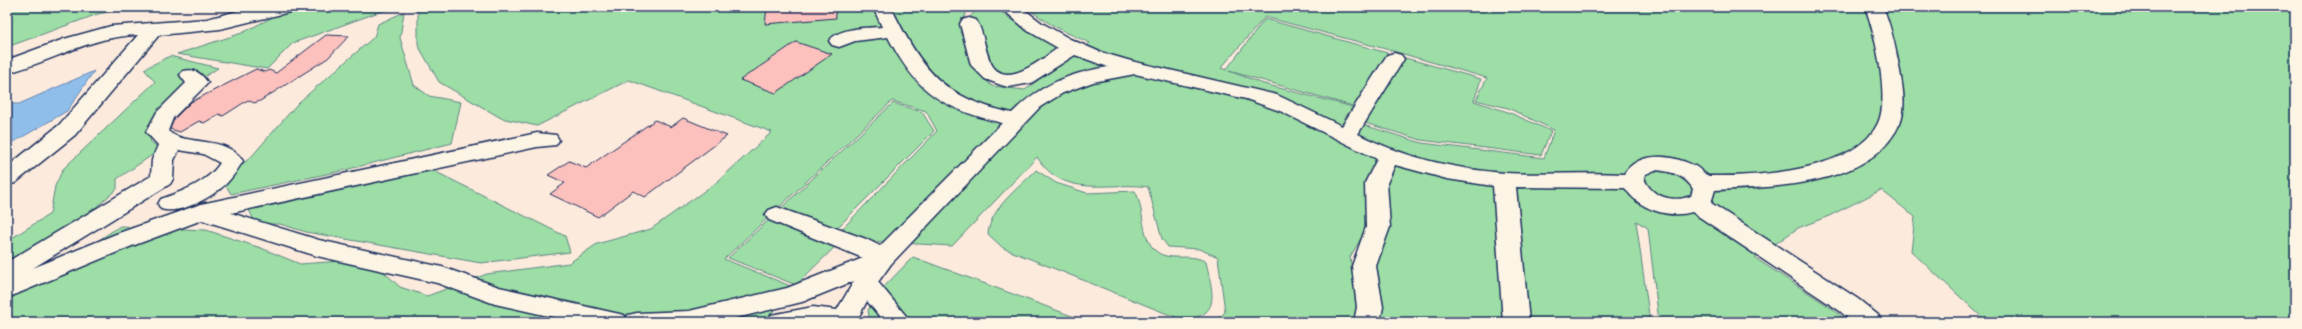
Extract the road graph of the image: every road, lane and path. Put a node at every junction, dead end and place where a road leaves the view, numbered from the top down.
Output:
1 (268, 7) edge
2 (287, 7) edge
3 (882, 7) edge
4 (1009, 7) edge
5 (1874, 7) edge
6 (250, 16) junction
7 (969, 24) dead end
8 (153, 30) junction
9 (893, 31) junction
10 (839, 41) dead end
11 (1074, 48) junction
12 (1394, 59) dead end
13 (7, 67) edge
14 (1134, 68) junction
15 (190, 74) dead end
16 (1016, 120) junction
17 (1346, 136) junction
18 (548, 140) dead end
19 (169, 143) junction
20 (1389, 156) junction
21 (7, 178) edge
22 (1504, 180) junction
23 (1631, 181) junction
24 (1699, 194) junction
25 (169, 204) dead end
26 (201, 212) junction
27 (777, 215) dead end
28 (883, 258) junction
29 (8, 281) edge
30 (865, 282) junction
31 (843, 321) edge
32 (615, 322) edge
33 (637, 322) edge
34 (780, 322) edge
35 (898, 322) edge
36 (1367, 322) edge
37 (1516, 322) edge
38 (1869, 322) edge

1 - 6 street
2 - 6 street
3 - 9 street
4 - 11 street
5 - 24 street
6 - 8 street
7 - 11 street
8 - 13 street
8 - 21 street
9 - 10 street
9 - 16 street
11 - 14 street
12 - 17 street
14 - 16 street
14 - 17 street
15 - 19 street
16 - 28 street
17 - 20 street
18 - 26 street
19 - 25 street
19 - 29 street
20 - 22 street
20 - 36 street
22 - 23 street
22 - 37 street
23 - 24 street
23 - 24 street
24 - 38 street
26 - 29 street
26 - 32 street
27 - 28 street
28 - 30 street
28 - 33 street
30 - 31 street
30 - 35 street
31 - 34 street

